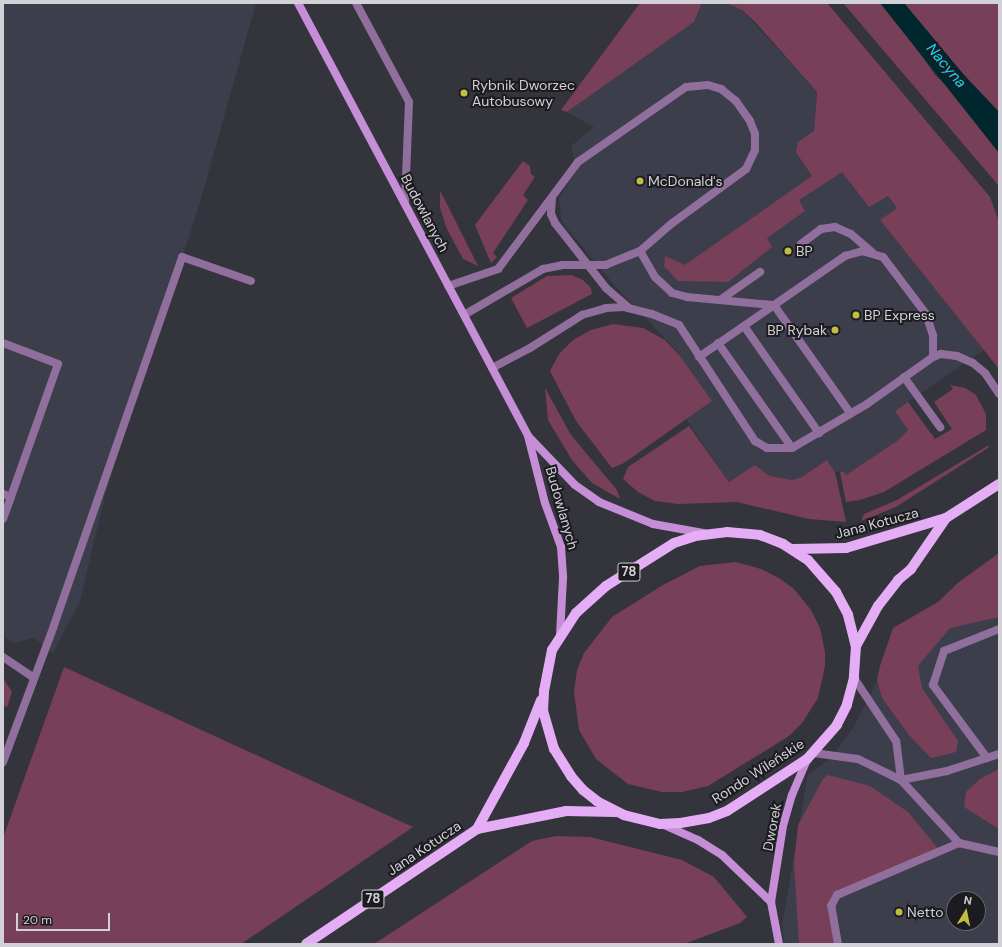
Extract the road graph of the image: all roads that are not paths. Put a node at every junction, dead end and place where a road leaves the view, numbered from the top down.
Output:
1 (298, 3) edge
2 (356, 3) edge
3 (554, 195) junction
4 (405, 202) junction
5 (801, 244) dead end
6 (640, 251) junction
7 (873, 252) junction
8 (588, 264) junction
9 (760, 272) dead end
10 (251, 281) dead end
11 (448, 286) junction
12 (720, 300) junction
13 (774, 305) junction
14 (631, 308) junction
15 (464, 315) junction
16 (744, 326) junction
17 (3, 343) edge
18 (718, 343) junction
19 (699, 357) junction
20 (933, 357) junction
21 (492, 368) junction
22 (904, 377) junction
23 (999, 394) edge
24 (851, 414) junction
25 (940, 427) dead end
26 (819, 433) junction
27 (528, 436) junction
28 (792, 448) junction
29 (999, 484) edge
30 (7, 495) edge
31 (946, 518) junction
32 (3, 519) edge
33 (713, 533) junction
34 (791, 549) junction
35 (999, 629) edge
36 (560, 635) junction
37 (856, 646) junction
38 (3, 657) edge
39 (34, 677) junction
40 (854, 678) junction
41 (544, 691) junction
42 (999, 754) edge
43 (810, 756) junction
44 (987, 758) junction
45 (3, 762) edge
46 (901, 780) junction
47 (617, 812) junction
48 (660, 824) junction
49 (477, 829) junction
50 (959, 843) junction
51 (999, 852) edge
52 (771, 902) junction
53 (306, 944) edge
54 (779, 944) edge
55 (838, 944) edge

1 - 4 street, Budowlanych
2 - 4 lane
3 - 6 lane
3 - 8 lane
3 - 11 lane
4 - 11 street, Budowlanych
5 - 7 lane
6 - 8 lane
6 - 12 lane
7 - 13 lane
7 - 20 lane
8 - 14 lane
8 - 15 lane
9 - 12 lane
10 - 39 lane
11 - 15 street, Budowlanych
12 - 13 lane
13 - 16 lane
13 - 24 lane
14 - 19 lane
14 - 21 lane
15 - 21 street, Budowlanych
16 - 18 lane
16 - 26 lane
17 - 30 lane
18 - 19 lane
18 - 28 lane
19 - 28 lane
20 - 22 lane
20 - 23 lane
21 - 27 street, Budowlanych
22 - 24 lane
22 - 25 lane
24 - 26 lane
26 - 28 lane
27 - 33 street, Budowlanych
27 - 36 street, Budowlanych
29 - 31 main road, Jana Kotucza / 78
30 - 32 lane
31 - 34 main road, Jana Kotucza / 78
31 - 37 main road, Jana Kotucza / 78
33 - 34 main road, Rondo Wileńskie / 78
33 - 36 main road, Rondo Wileńskie / 78
34 - 37 main road, Rondo Wileńskie / 78
35 - 44 lane
36 - 41 main road, Rondo Wileńskie / 78
37 - 40 main road, Rondo Wileńskie / 78
38 - 39 lane
39 - 45 lane
40 - 43 main road, Rondo Wileńskie / 78
40 - 46 lane
41 - 47 main road, Rondo Wileńskie / 78
41 - 49 main road, Jana Kotucza / 78
42 - 44 lane
43 - 46 lane
43 - 48 main road, Rondo Wileńskie / 78
43 - 52 street, Dworek
44 - 46 lane
46 - 50 lane
47 - 48 main road, Rondo Wileńskie / 78
47 - 49 main road, Jana Kotucza / 78
48 - 52 street
49 - 53 main road, Jana Kotucza / 78
50 - 51 lane
50 - 55 lane
52 - 54 street, Dworek

